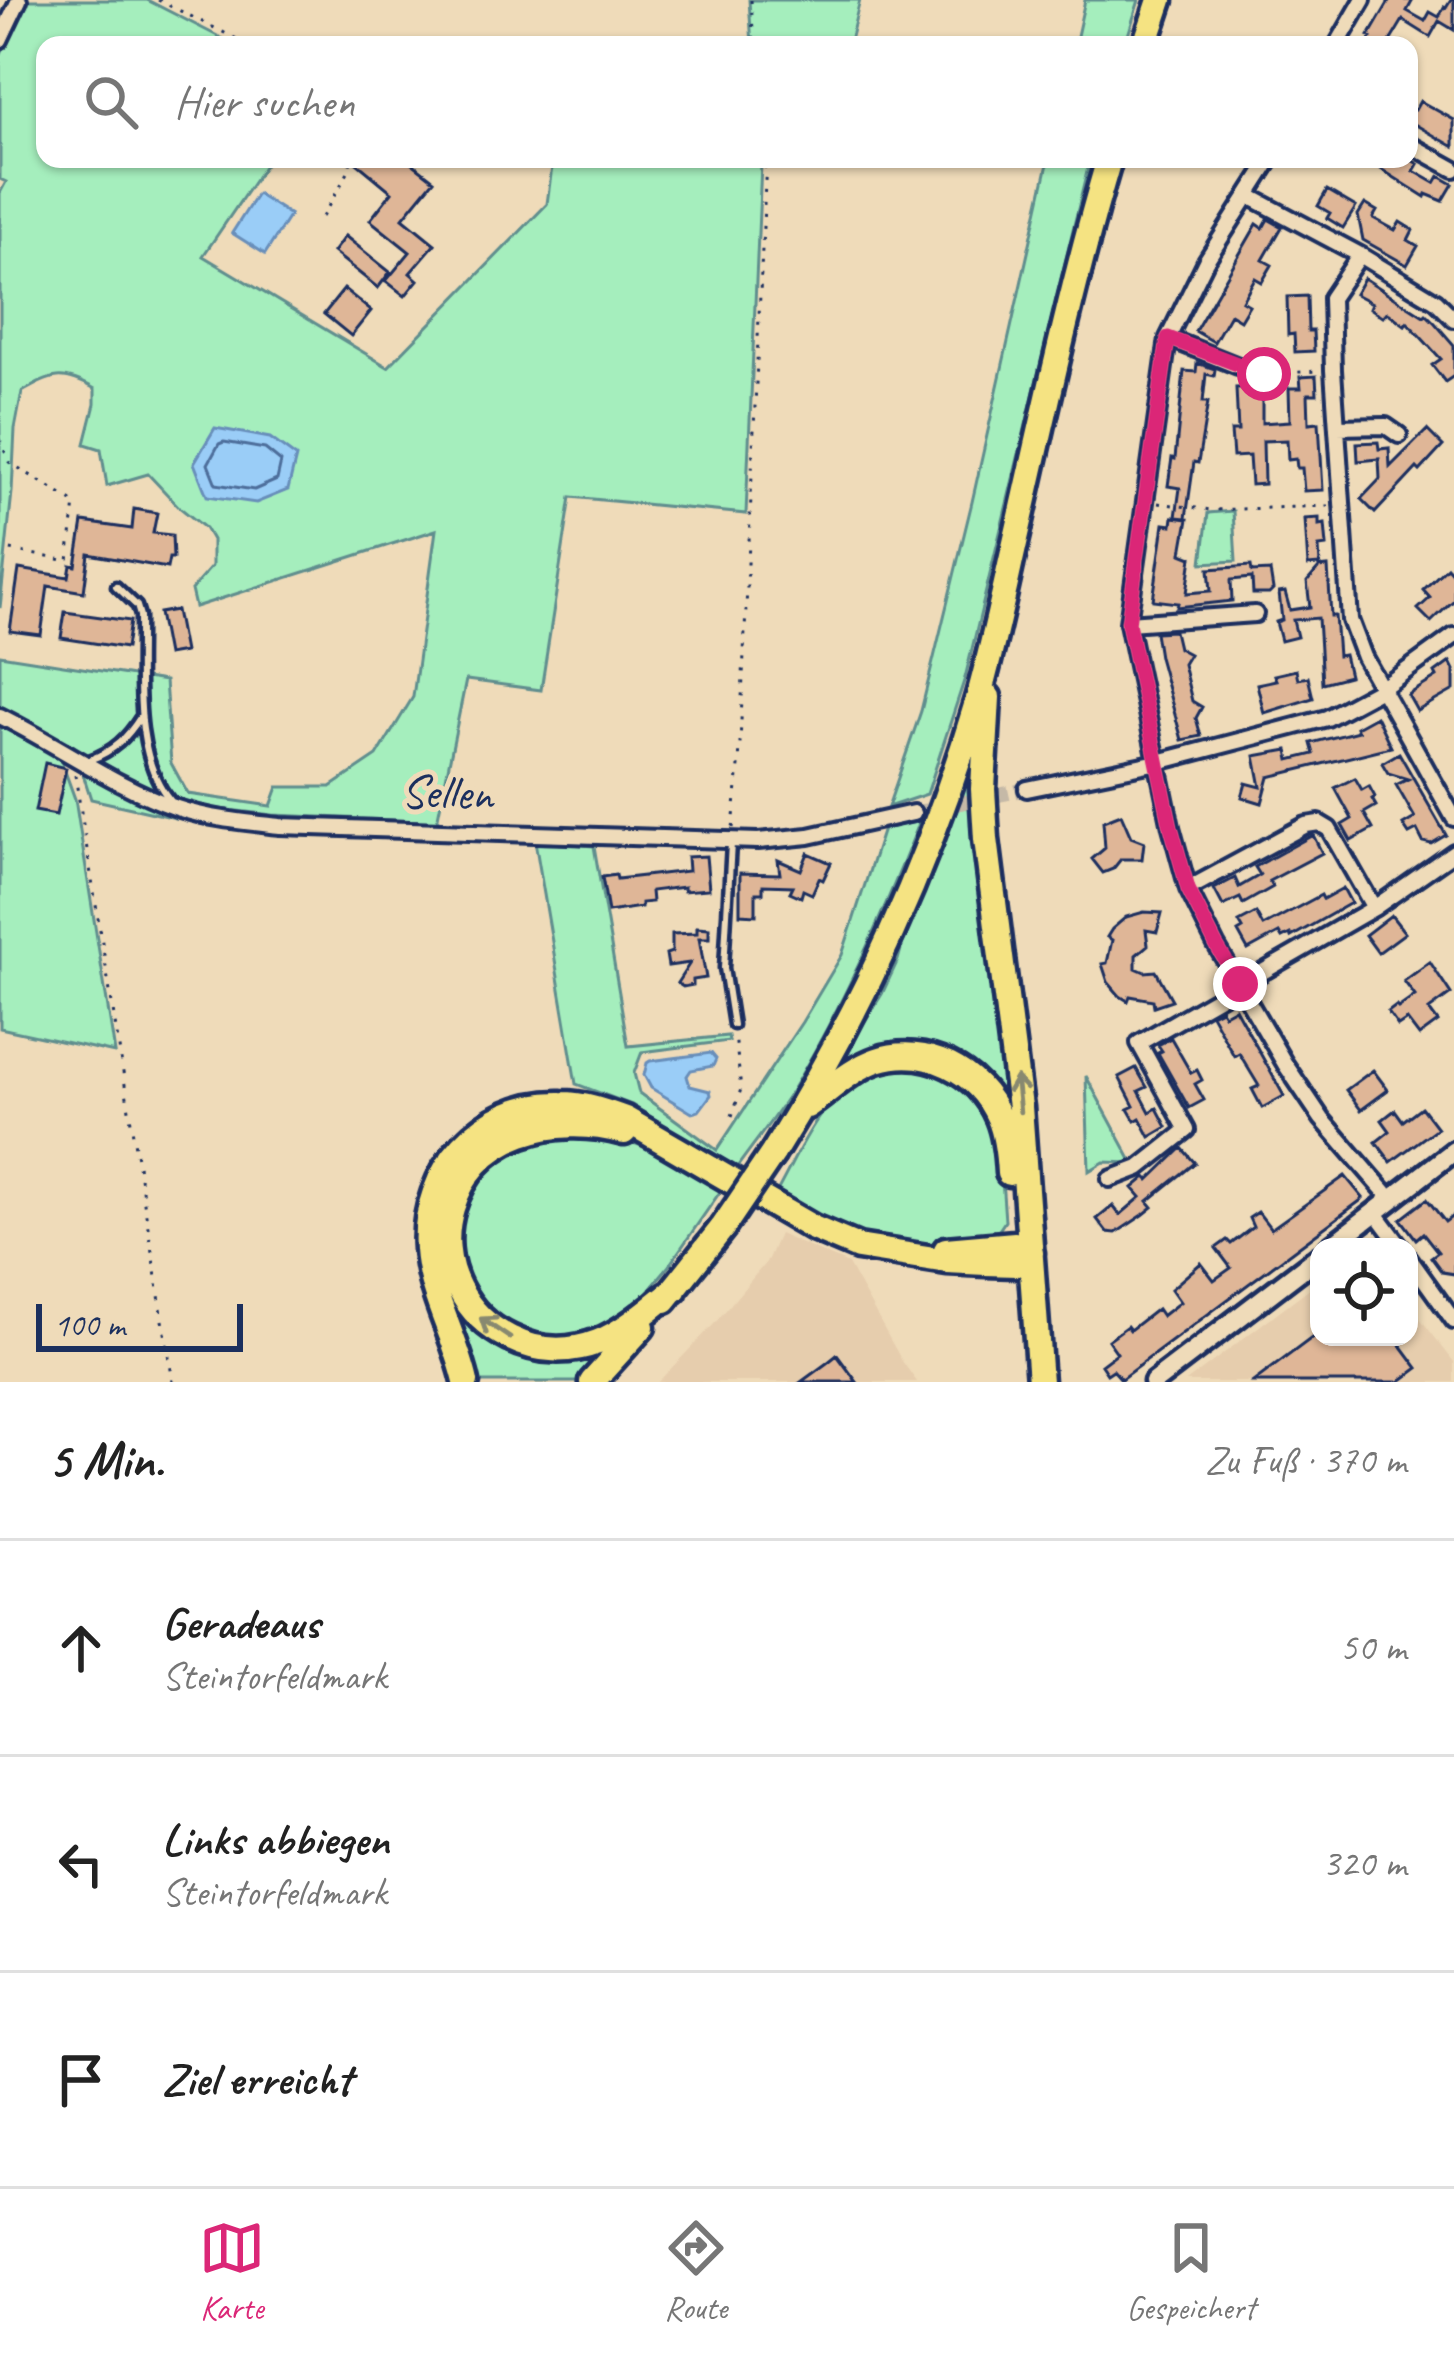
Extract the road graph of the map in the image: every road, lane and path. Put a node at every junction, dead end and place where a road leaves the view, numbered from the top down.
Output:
1 (19, 0) edge
2 (158, 0) edge
3 (751, 0) edge
4 (1160, 0) edge
5 (1363, 0) edge
6 (230, 36) edge
7 (753, 36) edge
8 (1148, 36) edge
9 (1342, 36) edge
10 (0, 40) edge
11 (1418, 149) edge
12 (350, 168) edge
13 (766, 168) edge
14 (1107, 168) edge
15 (1265, 168) edge
16 (1454, 169) edge
17 (1249, 196) junction
18 (322, 217) dead end
19 (1360, 255) junction
20 (1454, 319) edge
21 (1168, 338) junction
22 (1238, 366) joint
23 (1333, 370) junction
24 (1337, 428) junction
25 (1399, 435) dead end
26 (0, 439) edge
27 (1144, 501) junction
28 (1342, 505) junction
29 (0, 548) edge
30 (116, 586) dead end
31 (1255, 614) dead end
32 (1128, 623) junction
33 (1454, 636) edge
34 (992, 646) junction
35 (1382, 689) junction
36 (143, 712) junction
37 (0, 716) edge
38 (78, 759) junction
39 (1158, 762) junction
40 (1027, 789) tunnel mouth
41 (176, 807) junction
42 (913, 813) tunnel mouth
43 (1454, 818) edge
44 (731, 841) junction
45 (1454, 852) edge
46 (1188, 889) junction
47 (1374, 908) junction
48 (1240, 984) junction
49 (734, 1025) joint
50 (800, 1111) junction
51 (732, 1116) dead end
52 (677, 1150) junction
53 (1454, 1151) edge
54 (1110, 1179) dead end
55 (1383, 1206) junction
56 (1342, 1238) edge
57 (1397, 1238) edge
58 (1021, 1253) junction
59 (1310, 1263) edge
60 (1418, 1271) edge
61 (674, 1290) junction
62 (1454, 1321) edge
63 (1154, 1380) edge
64 (173, 1382) edge
65 (466, 1382) edge
66 (592, 1382) edge
67 (1028, 1382) edge
68 (1040, 1382) edge

1 - 10 street
2 - 6 path
3 - 7 path
4 - 8 highway
5 - 9 street
11 - 16 street
12 - 18 path
13 - 44 path
14 - 34 highway
15 - 17 street
17 - 19 street
17 - 21 street
19 - 20 street
19 - 23 street
21 - 22 street
21 - 27 street
22 - 23 path
23 - 24 street
24 - 25 street
24 - 28 street
26 - 29 path
27 - 28 path
27 - 32 street
28 - 35 street
30 - 36 lane
31 - 32 street
32 - 39 street
33 - 35 street
34 - 50 highway
58 -> 34 highway
35 - 39 street
35 - 43 street
36 - 38 lane
36 - 41 lane
37 - 38 street, Sellen
38 - 41 street, Sellen
38 - 64 path
39 - 40 street
39 - 46 street
41 - 44 street, Sellen
42 - 44 street, Sellen
44 - 49 lane
45 - 47 street
46 - 47 street
46 - 48 street
47 - 48 street
48 - 54 street
48 - 55 street
49 - 51 path
50 - 58 highway
50 - 61 highway, bridge
52 - 58 highway
61 -> 52 highway
52 - 65 highway
53 - 55 main road
55 - 56 main road
55 - 57 street
58 - 67 highway
58 - 68 highway
59 - 63 main road
60 - 62 street
61 - 66 highway

